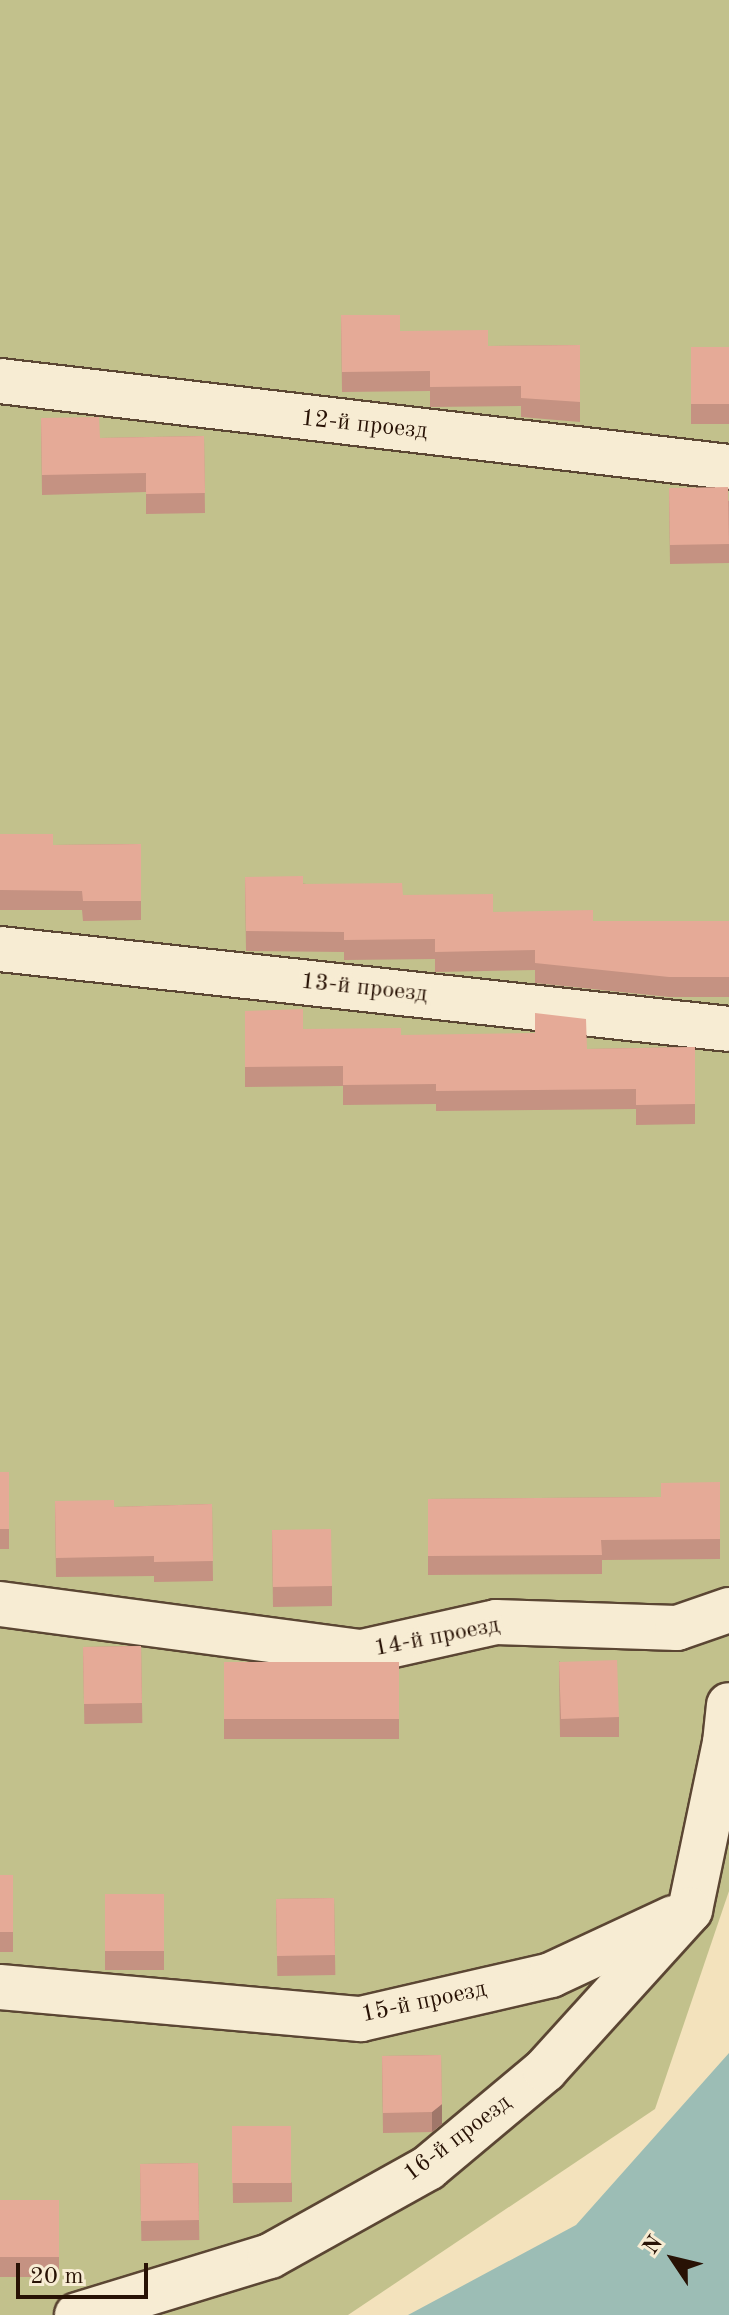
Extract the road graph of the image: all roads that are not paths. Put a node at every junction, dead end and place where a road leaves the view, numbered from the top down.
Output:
1 (0, 381) edge
2 (729, 467) edge
3 (0, 949) edge
4 (729, 1029) edge
5 (0, 1604) edge
6 (729, 1610) edge
7 (729, 1705) edge
8 (690, 1910) junction
9 (0, 1987) edge
10 (77, 2315) edge

1 - 2 street, 12-й проезд
3 - 4 street, 13-й проезд
5 - 6 street, 14-й проезд
7 - 8 street
8 - 9 street, 15-й проезд
8 - 10 street, 16-й проезд

